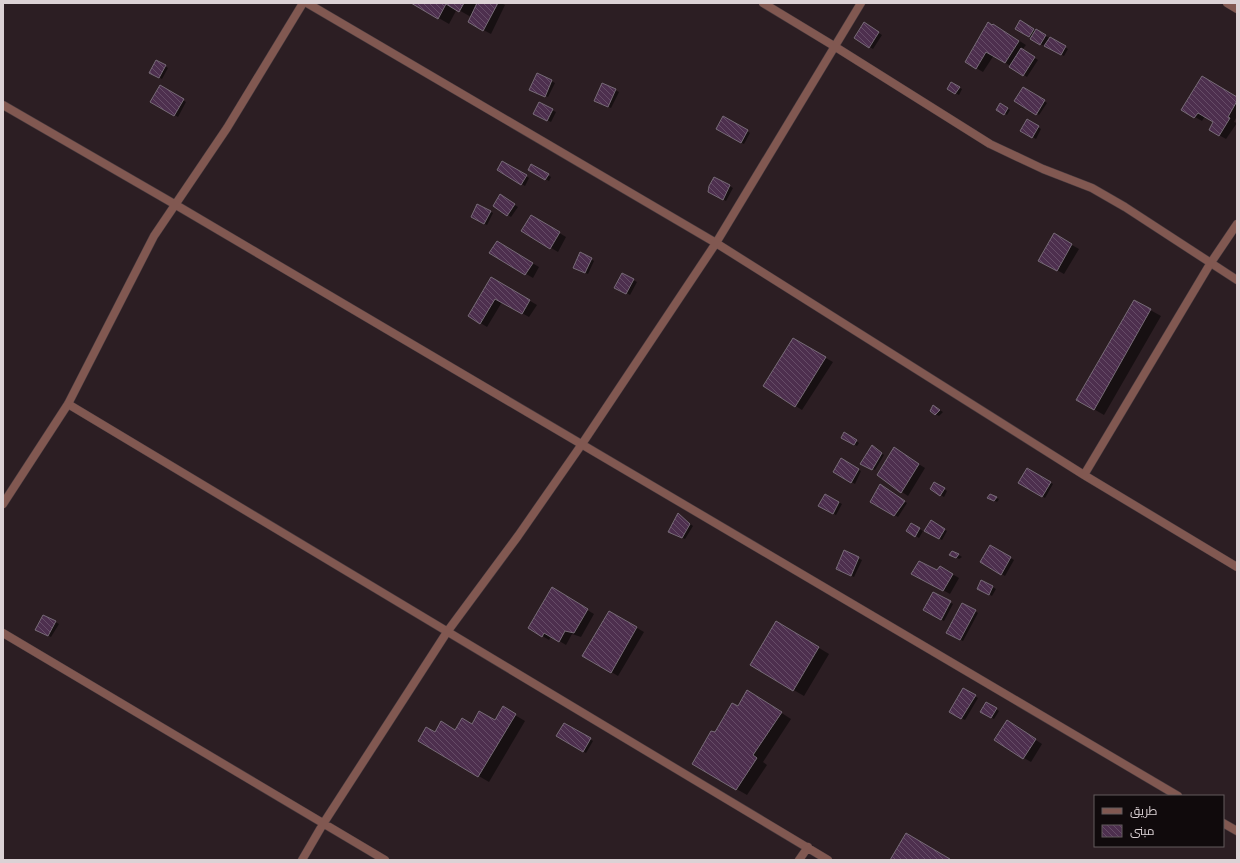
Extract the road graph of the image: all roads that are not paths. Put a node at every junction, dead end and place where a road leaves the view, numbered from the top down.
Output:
1 (303, 3) edge
2 (307, 3) edge
3 (763, 3) edge
4 (861, 3) edge
5 (1226, 3) edge
6 (1237, 9) edge
7 (834, 46) junction
8 (3, 105) edge
9 (176, 205) junction
10 (1237, 224) edge
11 (716, 243) junction
12 (1210, 264) junction
13 (1237, 280) edge
14 (68, 404) junction
15 (582, 444) junction
16 (1084, 475) junction
17 (3, 504) edge
18 (1237, 567) edge
19 (447, 632) junction
20 (3, 633) edge
21 (1176, 795) edge
22 (1224, 823) edge
23 (323, 824) junction
24 (1237, 831) edge
25 (808, 847) junction
26 (302, 860) edge
27 (385, 860) edge
28 (799, 860) edge
29 (828, 860) edge

1 - 9 street
2 - 11 street
3 - 7 street
4 - 7 street
5 - 6 street
7 - 11 street
7 - 12 street
8 - 9 street
9 - 14 street
9 - 15 street
10 - 12 street
11 - 15 street
11 - 16 street
12 - 13 street
12 - 16 street
14 - 17 street
14 - 19 street
15 - 19 street
15 - 21 street
16 - 18 street
19 - 23 street
19 - 25 street
20 - 23 street
22 - 24 street
23 - 26 street
23 - 27 street
25 - 28 street
25 - 29 street

